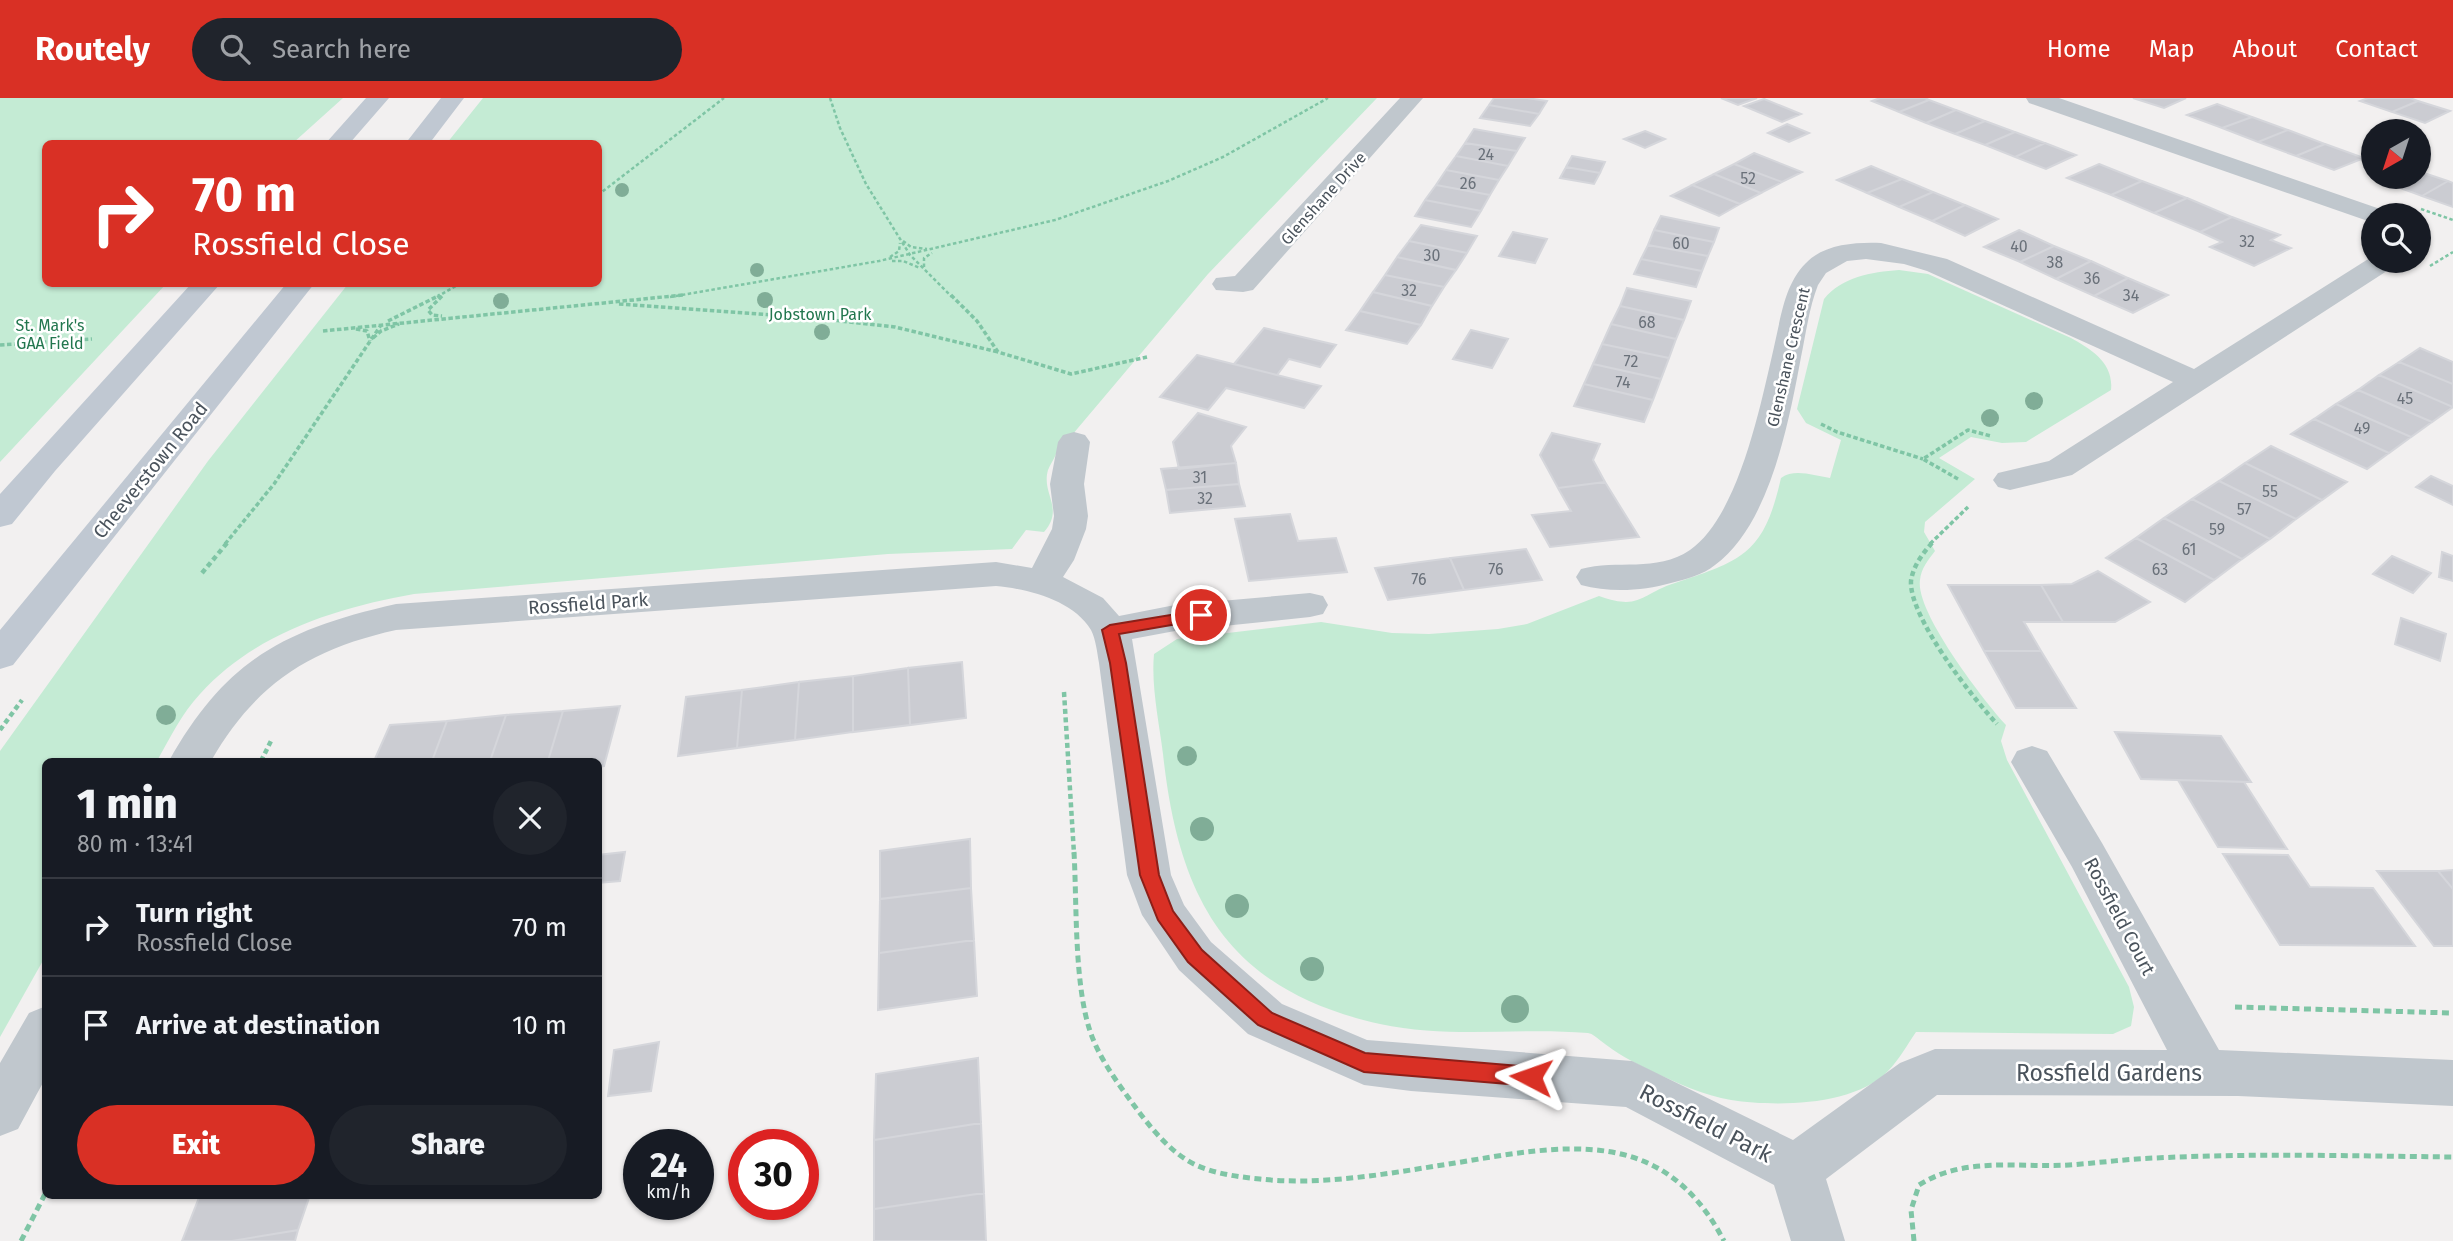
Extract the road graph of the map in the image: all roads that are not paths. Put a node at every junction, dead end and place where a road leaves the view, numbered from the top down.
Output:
1 (378, 98) edge
2 (453, 98) edge
3 (1412, 98) edge
4 (2037, 98) edge
5 (340, 140) edge
6 (419, 140) edge
7 (2361, 210) edge
8 (2366, 273) edge
9 (1226, 284) dead end
10 (203, 287) edge
11 (298, 287) edge
12 (2194, 380) junction
13 (1074, 442) dead end
14 (2010, 480) dead end
15 (0, 516) edge
16 (1594, 577) dead end
17 (1041, 582) junction
18 (1310, 605) dead end
19 (1110, 630) junction
20 (0, 656) edge
21 (192, 758) edge
22 (2032, 762) road end
23 (42, 1035) edge
24 (2204, 1073) junction
25 (2453, 1083) edge
26 (0, 1112) edge
27 (1796, 1169) junction
28 (1818, 1241) edge

1 - 5 main road
2 - 6 main road
3 - 9 street, Glenshane Drive
4 - 7 street
8 - 12 street
10 - 15 main road
11 - 20 main road, Cheeverstown Road
12 - 14 street
12 - 16 street, Glenshane Crescent
13 - 17 street
17 - 19 street, Rossfield Park
17 - 21 street, Rossfield Park
18 - 19 street
19 - 27 street, Rossfield Park
22 - 24 street, Rossfield Court
23 - 26 street
24 - 25 street, Rossfield Gardens
24 - 27 street, Rossfield Gardens
27 - 28 street

